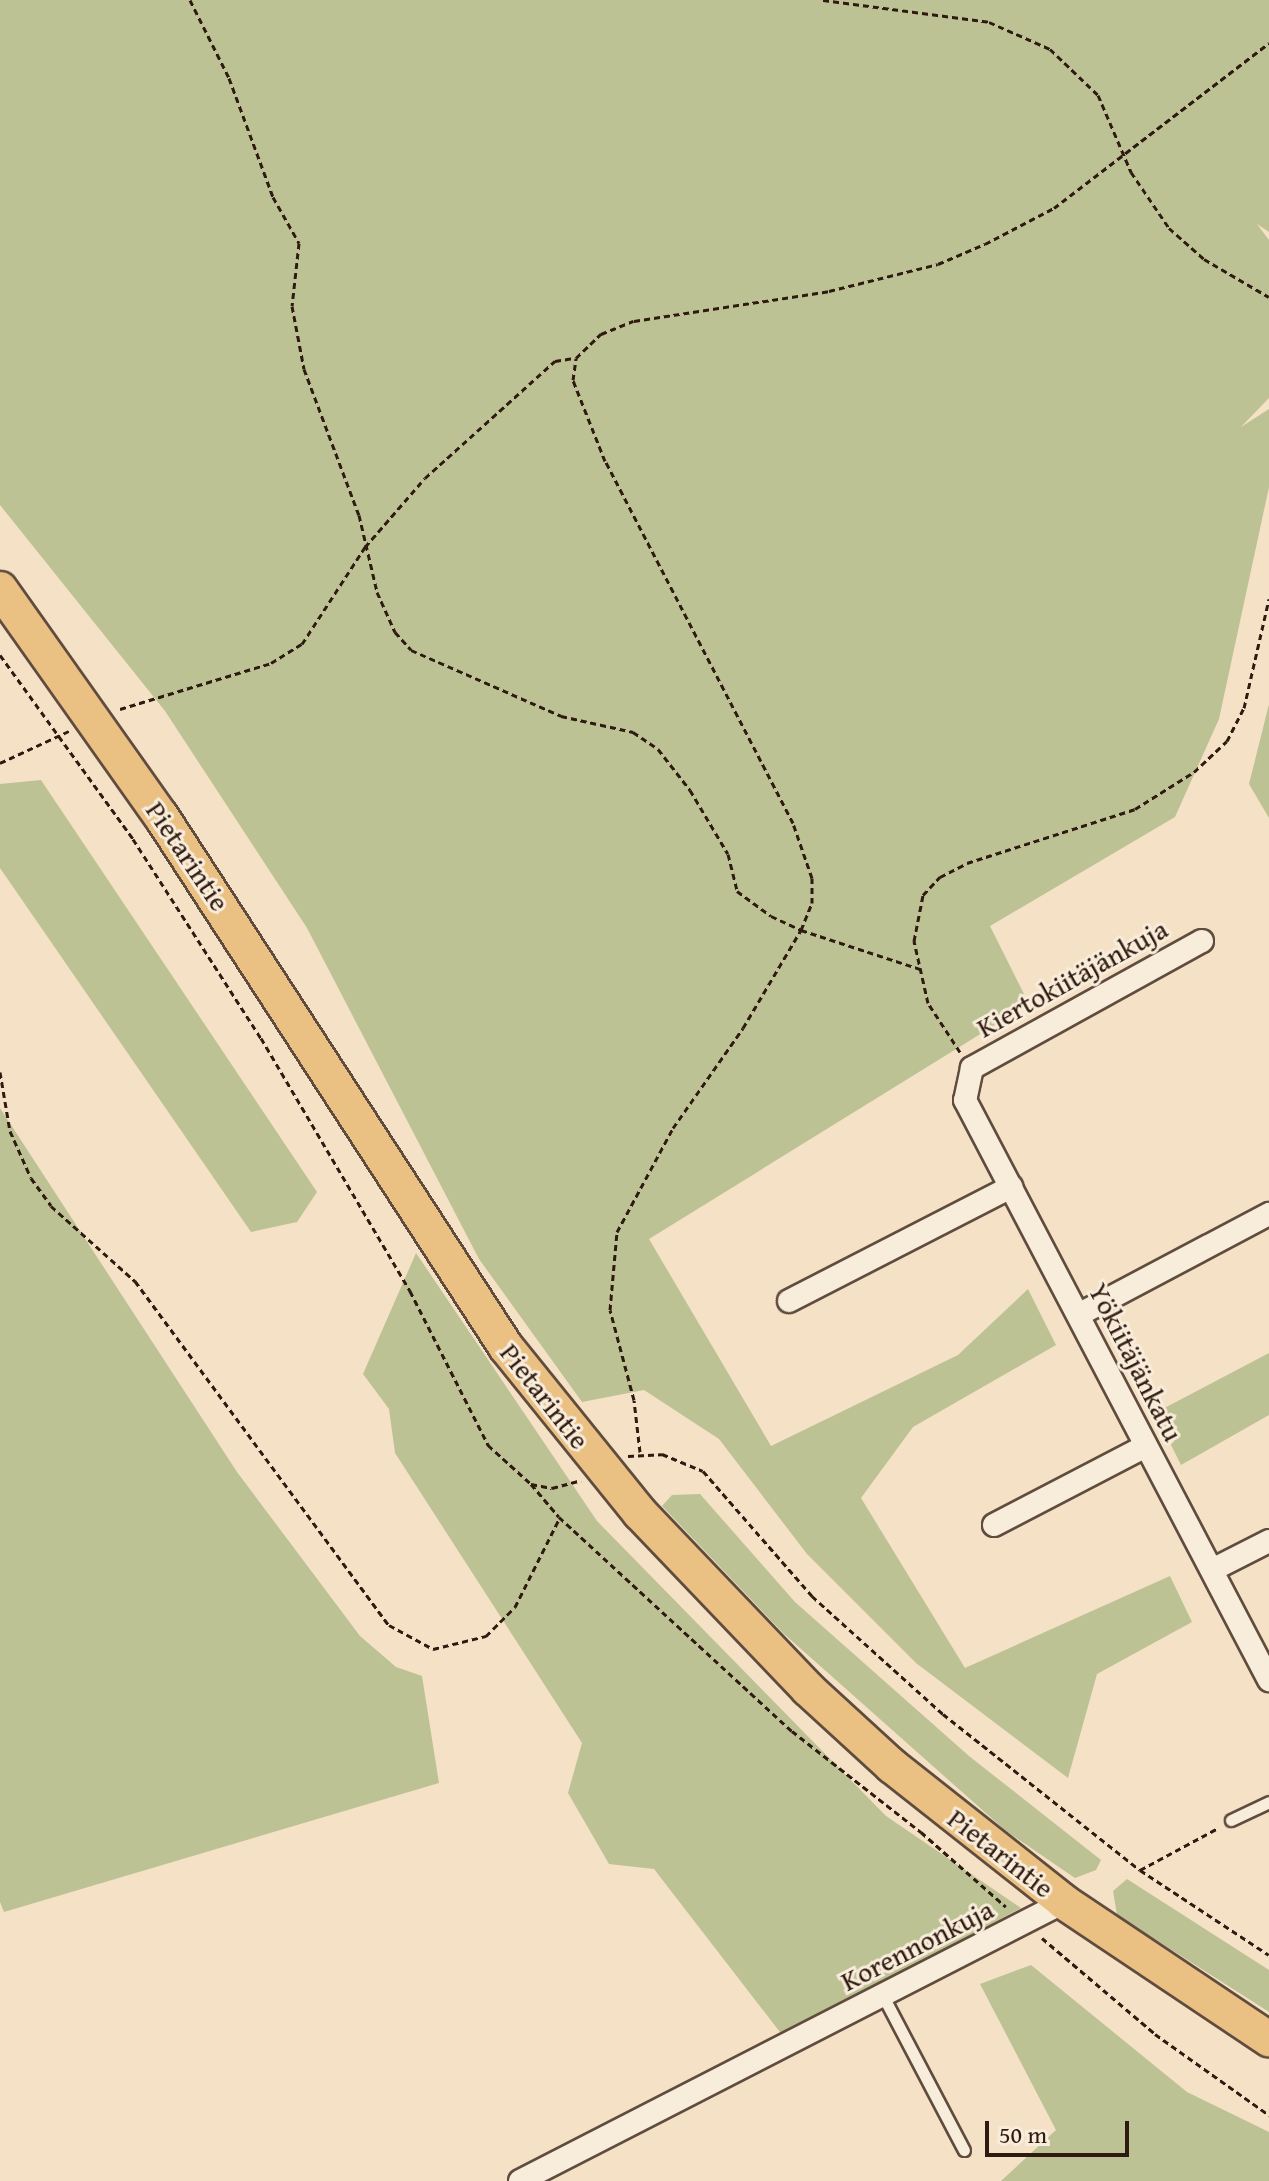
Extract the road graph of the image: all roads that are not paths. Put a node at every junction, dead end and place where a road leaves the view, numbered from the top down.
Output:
1 (0, 589) edge
2 (1202, 941) dead end
3 (972, 1068) joint
4 (1011, 1187) junction
5 (1269, 1214) edge
6 (789, 1301) dead end
7 (1080, 1314) junction
8 (1144, 1447) junction
9 (994, 1525) dead end
10 (1269, 1541) edge
11 (1212, 1570) junction
12 (1269, 1680) edge
13 (1269, 1802) edge
14 (1231, 1820) road end
15 (1064, 1902) junction
16 (883, 1996) junction
17 (1269, 2039) edge
18 (964, 2150) dead end
19 (520, 2181) edge

1 - 15 main road, Pietarintie
2 - 3 street, Kiertokiitäjänkuja
3 - 4 street, Yökiitäjänkatu
4 - 6 street
4 - 7 street, Yökiitäjänkatu
5 - 7 street
7 - 8 street, Yökiitäjänkatu
8 - 9 street
8 - 11 street, Yökiitäjänkatu
10 - 11 street
11 - 12 street, Yökiitäjänkatu
13 - 14 lane
15 - 16 street, Korennonkuja
15 - 17 main road, Pietarintie
16 - 18 lane
16 - 19 street, Korennonkuja

